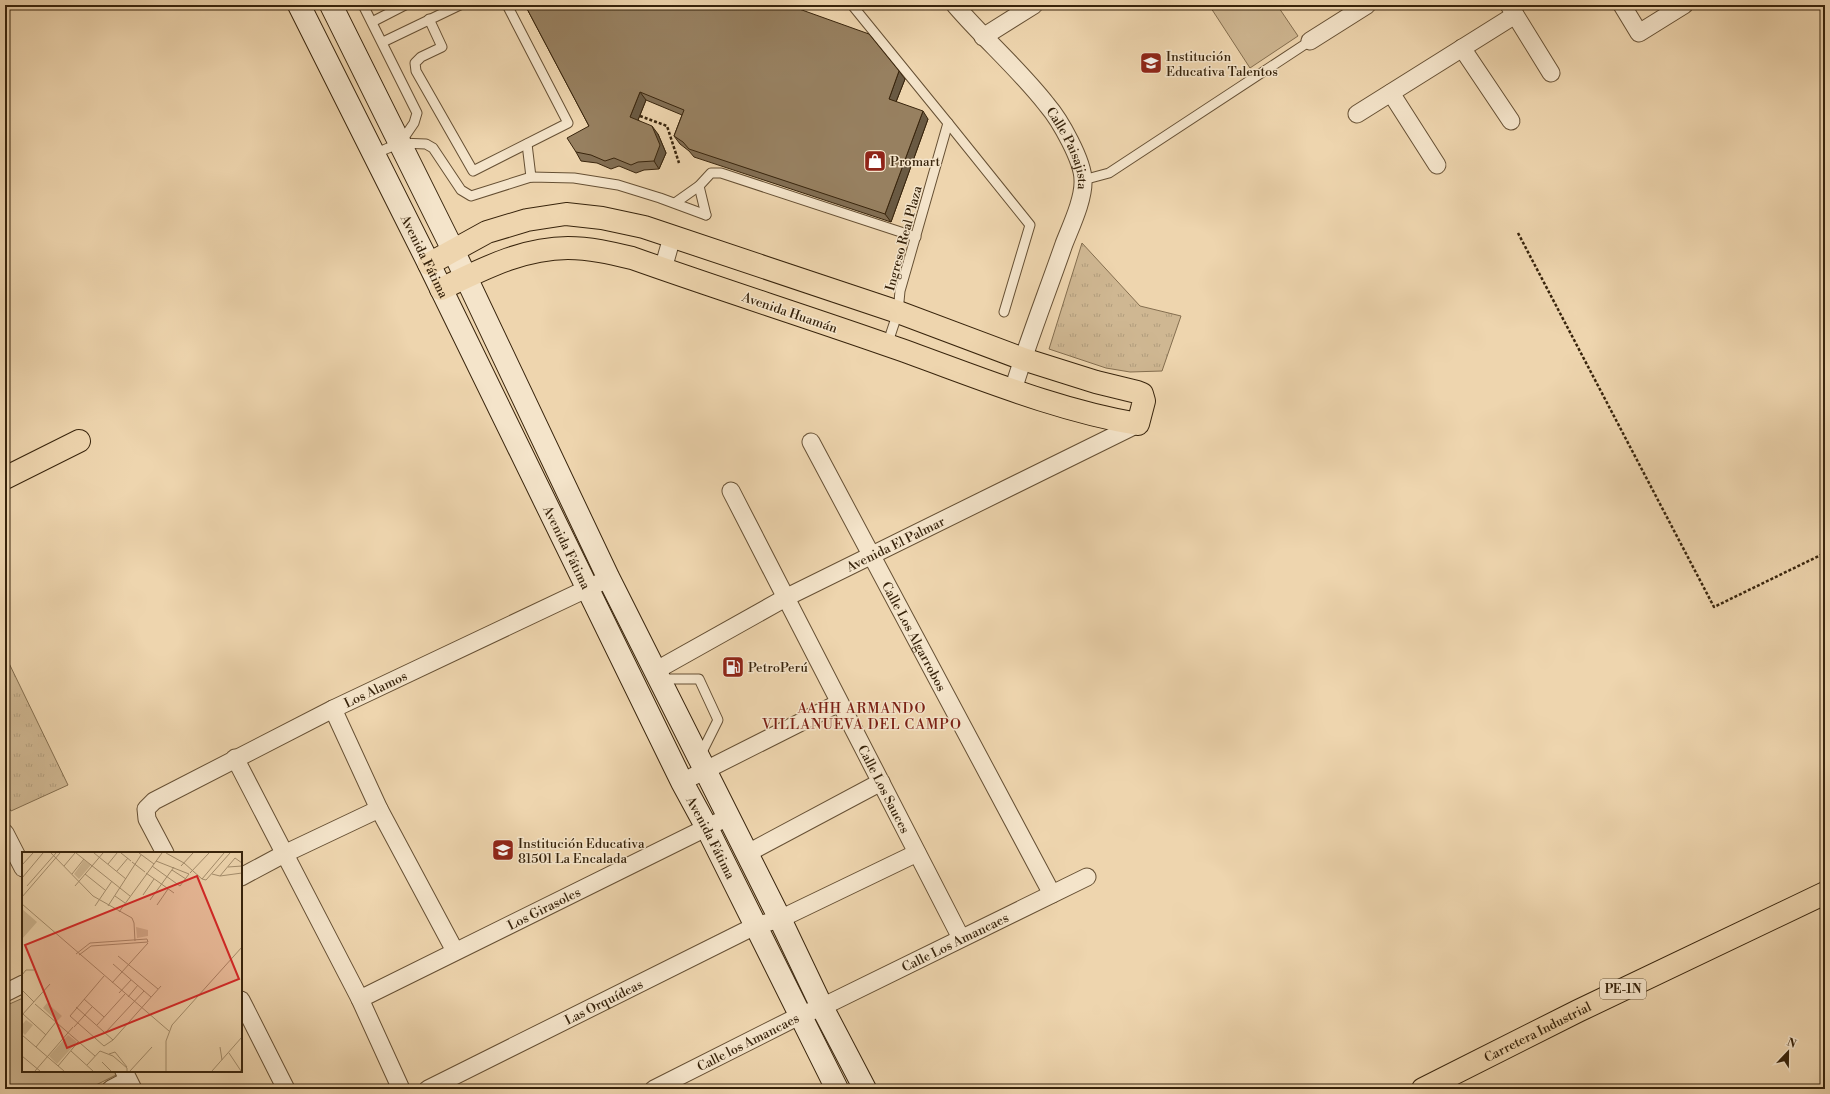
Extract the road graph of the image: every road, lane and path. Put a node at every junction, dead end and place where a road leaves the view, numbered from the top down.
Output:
1 (299, 5) edge
2 (331, 5) edge
3 (363, 5) edge
4 (405, 5) edge
5 (460, 5) edge
6 (507, 5) edge
7 (852, 5) edge
8 (955, 5) edge
9 (1034, 5) edge
10 (1367, 5) edge
11 (1622, 5) edge
12 (1684, 5) edge
13 (1512, 10) edge
14 (429, 20) junction
15 (372, 22) junction
16 (983, 37) junction
17 (1310, 41) joint
18 (383, 42) junction
19 (1462, 48) junction
20 (355, 51) junction
21 (329, 64) junction
22 (1551, 73) dead end
23 (1391, 93) junction
24 (1357, 114) dead end
25 (640, 116) dead end
26 (1511, 121) dead end
27 (948, 123) junction
28 (400, 143) junction
29 (527, 144) junction
30 (374, 154) junction
31 (679, 163) dead end
32 (1437, 165) dead end
33 (531, 177) junction
34 (1084, 180) junction
35 (699, 186) junction
36 (675, 204) junction
37 (1518, 233) dead end
38 (672, 237) junction
39 (916, 237) junction
40 (453, 250) junction
41 (429, 264) junction
42 (663, 269) junction
43 (466, 277) junction
44 (441, 290) junction
45 (898, 312) junction
46 (1004, 312) dead end
47 (887, 345) junction
48 (1023, 359) junction
49 (1013, 390) junction
50 (531, 413) junction
51 (506, 424) junction
52 (1138, 424) junction
53 (79, 441) dead end
54 (812, 442) dead end
55 (5, 478) edge
56 (731, 491) dead end
57 (1825, 553) edge
58 (871, 555) junction
59 (608, 577) junction
60 (588, 589) junction
61 (787, 597) junction
62 (657, 675) junction
63 (839, 703) junction
64 (333, 709) junction
65 (235, 758) junction
66 (702, 764) junction
67 (682, 782) junction
68 (881, 782) junction
69 (379, 809) junction
70 (728, 817) junction
71 (707, 828) junction
72 (5, 833) edge
73 (164, 852) edge
74 (917, 853) junction
75 (284, 854) junction
76 (746, 854) junction
77 (22, 866) edge
78 (242, 876) edge
79 (1087, 877) dead end
80 (1825, 892) edge
81 (1052, 894) junction
82 (780, 919) junction
83 (755, 926) junction
84 (961, 938) junction
85 (455, 952) junction
86 (22, 984) edge
87 (5, 993) edge
88 (360, 999) junction
89 (242, 1002) edge
90 (822, 1007) junction
91 (799, 1016) junction
92 (128, 1080) edge
93 (111, 1089) edge
94 (286, 1089) edge
95 (401, 1089) edge
96 (428, 1089) edge
97 (654, 1089) edge
98 (837, 1089) edge
99 (865, 1089) edge
100 (1423, 1089) edge

1 - 21 main road, Avenida Fátima
2 - 20 main road, Avenida Fátima
3 - 15 lane
4 - 15 lane
5 - 14 lane
6 - 29 lane
7 - 27 lane
8 - 16 street, Calle Paisajista
9 - 16 street
10 - 17 street
11 - 12 street
13 - 19 street
13 - 22 street
14 - 18 lane
14 - 29 lane
15 - 18 lane
16 - 34 street, Calle Paisajista
17 - 34 lane
18 - 28 lane
19 - 23 street
19 - 26 street
20 - 21 main road
20 - 28 main road, Avenida Fátima
21 - 30 main road, Avenida Fátima
23 - 24 street
23 - 32 street
25 - 31 path
27 - 39 lane, Ingreso Real Plaza
27 - 46 lane
28 - 30 lane
28 - 33 lane
28 - 40 main road, Avenida Fátima
29 - 33 lane
30 - 41 main road, Avenida Fátima
33 - 36 lane
34 - 48 street, Calle Paisajista
35 - 36 lane
35 - 36 lane
35 - 39 lane
37 - 57 path
38 - 40 main road
38 - 42 street
38 - 45 main road
39 - 45 lane, Ingreso Real Plaza
40 - 41 main road
40 - 43 main road, Avenida Fátima
41 - 44 main road, Avenida Fátima
42 - 43 main road, Avenida Huamán
42 - 47 main road, Avenida Huamán
43 - 44 main road, Avenida Huamán
43 - 50 main road, Avenida Fátima
44 - 51 main road, Avenida Fátima
45 - 47 lane, Ingreso Real Plaza
45 - 48 main road
47 - 49 main road, Avenida Huamán
48 - 49 street, Calle Paisajista
48 - 52 main road
49 - 52 main road, Avenida Huamán
50 - 51 main road
50 - 59 main road, Avenida Fátima
51 - 60 main road, Avenida Fátima
52 - 58 street, Avenida El Palmar
53 - 55 main road
54 - 58 street, Calle Los Algarrobos
56 - 61 street, Calle Los Sauces
58 - 61 street, Avenida El Palmar
58 - 81 street, Calle Los Algarrobos
59 - 60 street, Los Alamos
59 - 62 main road, Avenida Fátima
60 - 64 street, Los Alamos
60 - 67 main road, Avenida Fátima
61 - 62 street, Avenida El Palmar
61 - 63 street, Calle Los Sauces
62 - 66 main road, Avenida Fátima
62 - 66 lane
63 - 66 street
63 - 68 street, Calle Los Sauces
64 - 65 street, Los Alamos
64 - 69 street
65 - 73 street, Los Alamos
65 - 75 street
66 - 67 street
66 - 70 main road, Avenida Fátima
67 - 71 main road, Avenida Fátima
68 - 74 street, Calle Los Sauces
68 - 76 street
69 - 75 street
69 - 85 street
70 - 71 street, Los Girasoles
70 - 76 main road, Avenida Fátima
71 - 83 main road, Avenida Fátima
71 - 85 street, Los Girasoles
72 - 77 street
74 - 82 street, Las Orquídeas
74 - 84 street, Calle Los Sauces
75 - 78 street
75 - 88 street
76 - 82 main road, Avenida Fátima
79 - 81 street, Calle Los Amancaes
80 - 100 main road, Carretera Industrial / PE-1N
81 - 84 street, Calle Los Amancaes
82 - 83 street, Las Orquídeas
82 - 90 main road, Avenida Fátima
83 - 91 main road, Avenida Fátima
83 - 96 street, Las Orquídeas
84 - 90 street, Calle Los Amancaes
85 - 88 street, Los Girasoles
86 - 87 street
88 - 95 street
89 - 94 street
90 - 91 street, Calle los Amancaes
90 - 99 main road, Avenida Fátima
91 - 97 street, Calle los Amancaes
91 - 98 main road, Avenida Fátima
92 - 93 street

